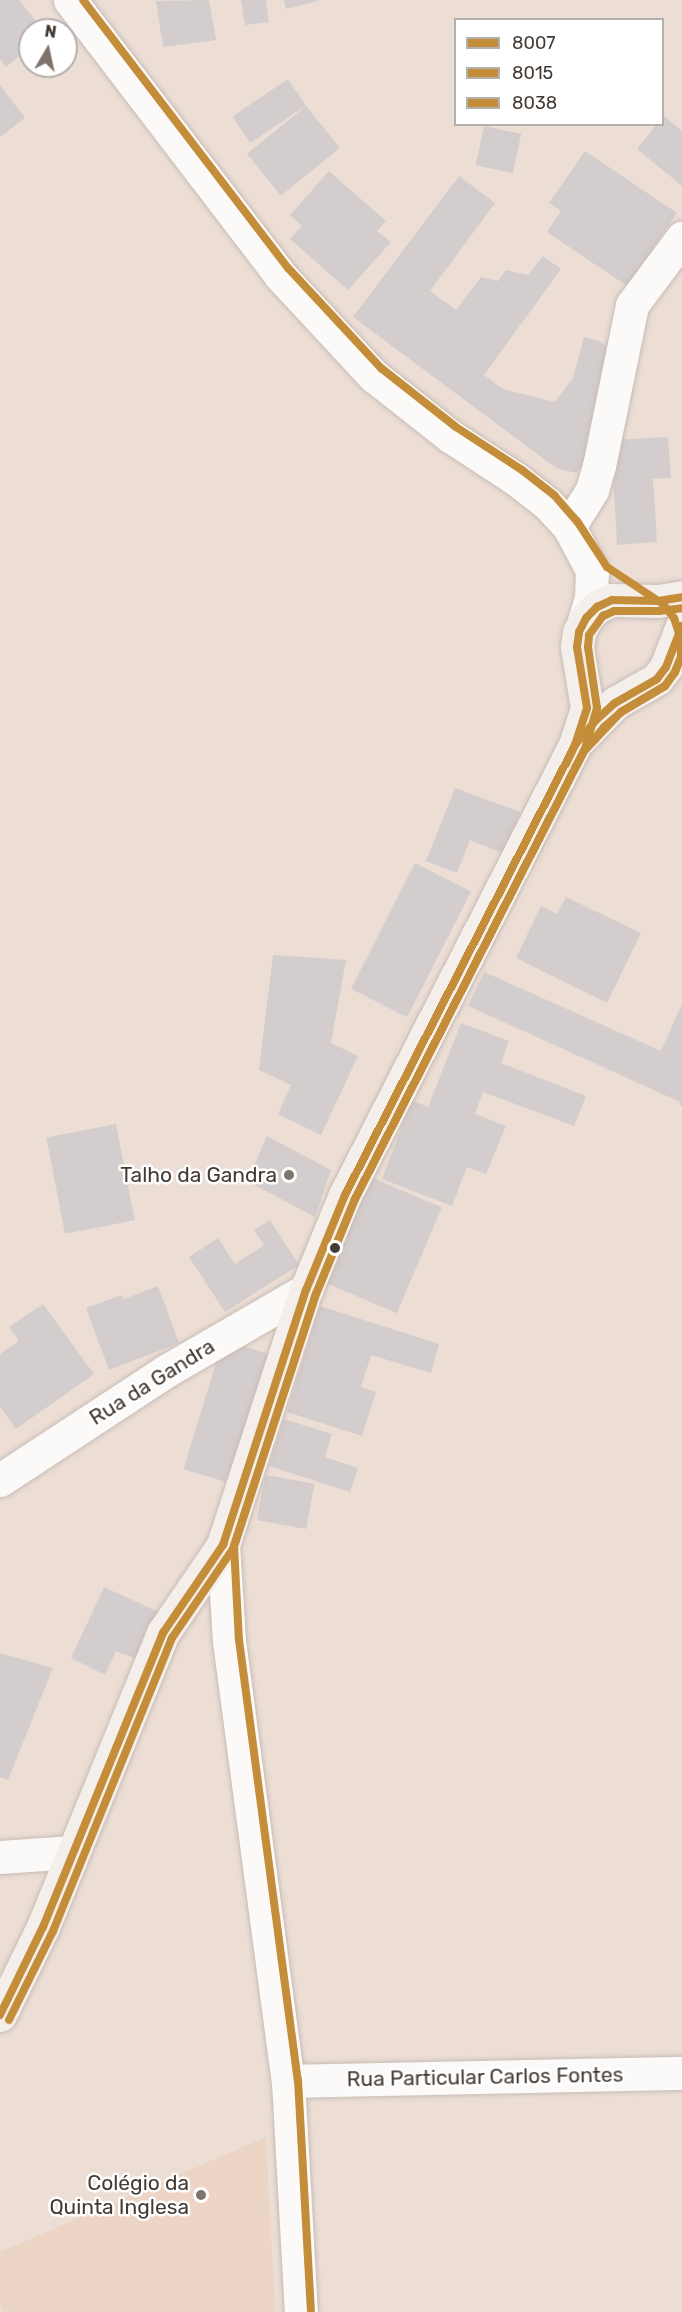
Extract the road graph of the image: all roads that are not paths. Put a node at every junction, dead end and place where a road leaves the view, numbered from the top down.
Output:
1 (70, 0) edge
2 (682, 238) edge
3 (577, 541) junction
4 (682, 597) edge
5 (639, 601) junction
6 (583, 624) junction
7 (682, 626) edge
8 (580, 662) junction
9 (655, 677) junction
10 (575, 745) junction
11 (306, 1290) junction
12 (0, 1480) edge
13 (223, 1545) junction
14 (74, 1852) junction
15 (0, 1857) edge
16 (0, 2015) edge
17 (682, 2073) edge
18 (288, 2081) junction
19 (301, 2312) edge

1 - 3 street
2 - 3 street
3 - 5 street
3 - 6 street
4 - 5 main road
5 - 6 main road
5 - 9 main road
6 - 8 main road
7 - 9 main road
8 - 9 main road
8 - 10 main road
9 - 10 main road
10 - 11 main road
11 - 12 street, Rua da Gandra
11 - 13 main road
13 - 14 main road
13 - 18 street
14 - 15 street
14 - 16 main road
17 - 18 street, Rua Particular Carlos Fontes
18 - 19 street

